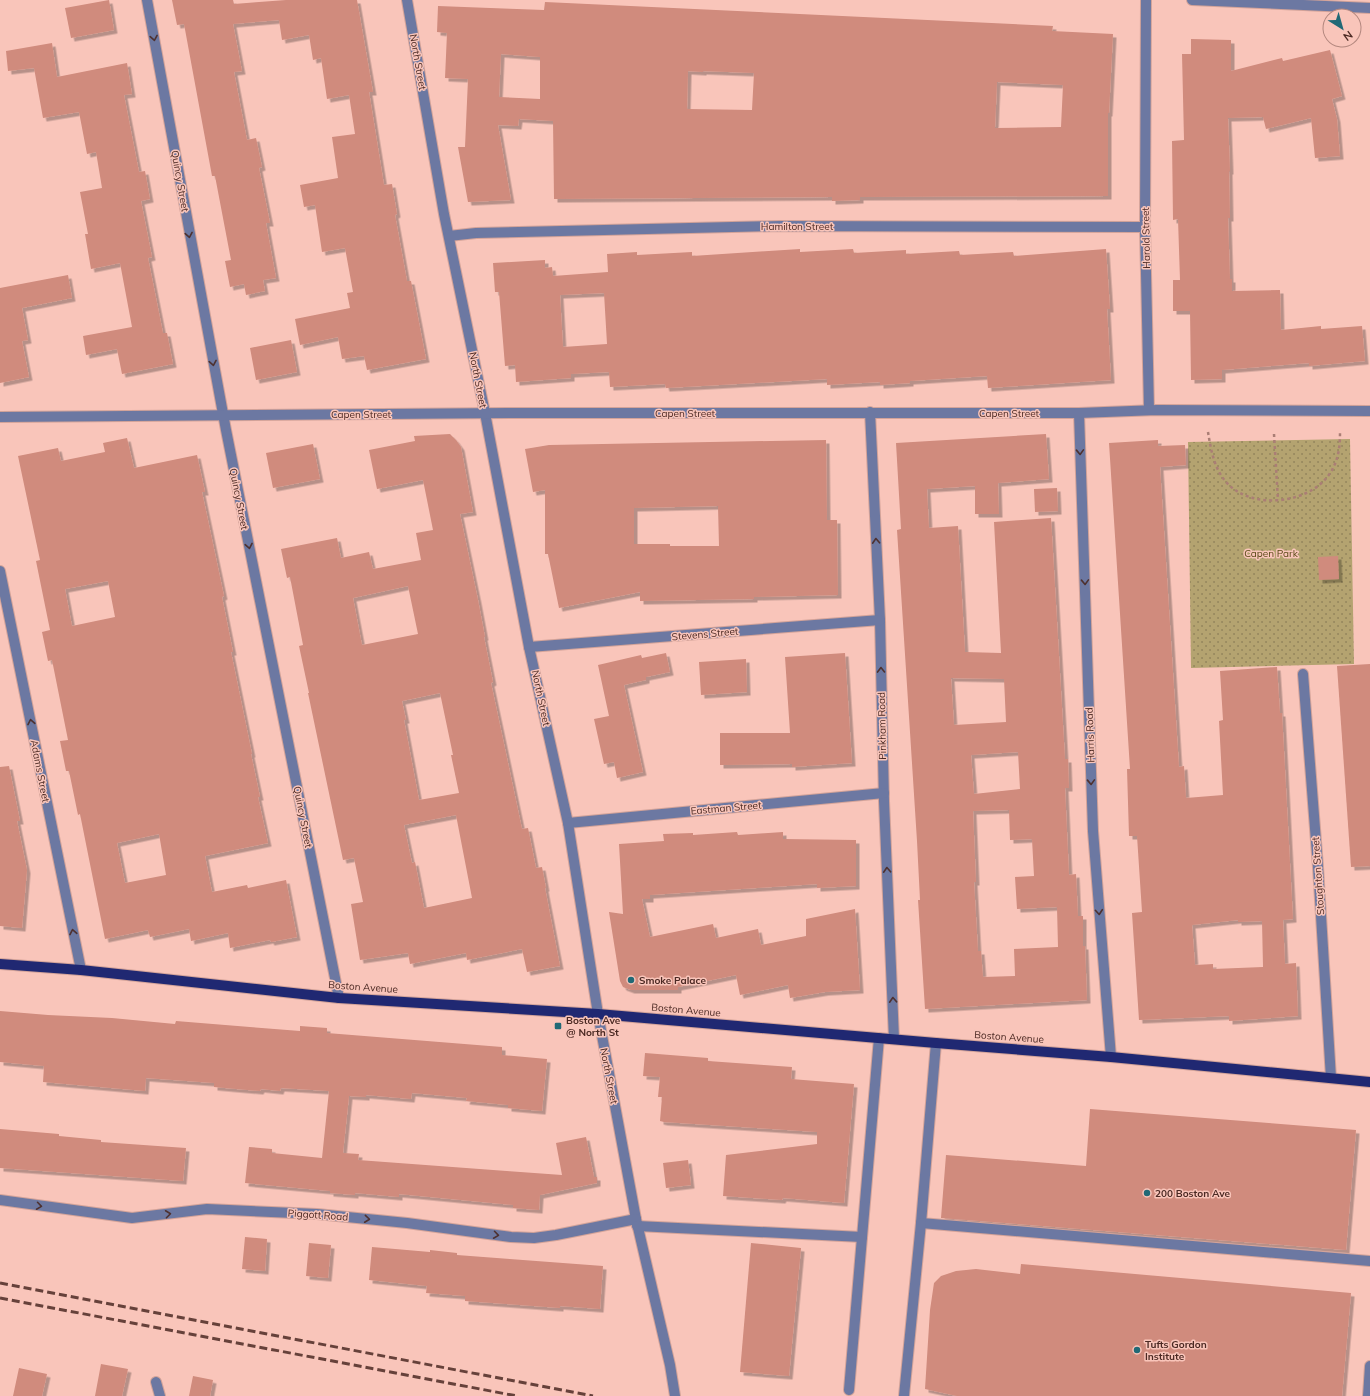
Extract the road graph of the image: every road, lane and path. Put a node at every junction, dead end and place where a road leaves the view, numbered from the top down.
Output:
1 (147, 0) edge
2 (407, 0) edge
3 (1146, 0) edge
4 (1192, 0) edge
5 (1370, 8) edge
6 (1145, 227) junction
7 (449, 236) junction
8 (1149, 410) junction
9 (1370, 411) edge
10 (870, 412) junction
11 (485, 413) junction
12 (1079, 413) junction
13 (223, 415) junction
14 (0, 417) edge
15 (1208, 432) dead end
16 (1340, 433) dead end
17 (1274, 434) dead end
18 (1278, 500) junction
19 (0, 571) edge
20 (880, 620) junction
21 (530, 647) junction
22 (1303, 674) dead end
23 (884, 793) junction
24 (568, 822) junction
25 (0, 964) edge
26 (81, 970) junction
27 (339, 998) junction
28 (598, 1014) junction
29 (879, 1038) junction
30 (894, 1039) junction
31 (936, 1043) junction
32 (1111, 1057) junction
33 (1330, 1078) junction
34 (1370, 1082) edge
35 (0, 1200) edge
36 (637, 1223) junction
37 (921, 1223) junction
38 (862, 1237) junction
39 (1370, 1261) edge
40 (1370, 1366) edge
41 (156, 1382) dead end
42 (849, 1390) dead end
43 (1369, 1391) edge
44 (160, 1396) edge
45 (675, 1396) edge
46 (904, 1396) edge

1 -> 13 street, Quincy Street
2 - 7 street, North Street
3 - 6 street, Harold Street
4 - 5 street
6 - 7 street, Hamilton Street
6 - 8 street, Harold Street
7 - 11 street, North Street
8 - 9 street, Capen Street
8 - 12 street, Capen Street
10 - 11 street, Capen Street
10 - 12 street, Capen Street
20 -> 10 street, Pinkham Road
11 - 13 street, Capen Street
11 - 21 street, North Street
12 -> 32 street, Harris Road
13 - 14 street, Capen Street
13 -> 27 street, Quincy Street
15 - 18 path
16 - 18 path
17 - 18 path
26 -> 19 street, Adams Street
20 - 21 street, Stevens Street
23 -> 20 street, Pinkham Road
21 - 24 street, North Street
22 - 33 street, Stoughton Street
23 - 24 street, Eastman Street
30 -> 23 street, Pinkham Road
24 - 28 street, North Street
25 - 26 main road, Boston Avenue
26 - 27 main road, Boston Avenue
27 - 28 main road, Boston Avenue
28 - 29 main road, Boston Avenue
28 - 36 street, North Street
29 - 30 main road, Boston Avenue
29 - 38 street
30 - 31 main road, Boston Avenue
31 - 32 main road, Boston Avenue
31 - 37 street
32 - 33 main road, Boston Avenue
33 - 34 main road, Boston Avenue
35 -> 36 street, Piggott Road
36 - 38 street, Piggott Road
36 - 45 street, North Street
37 - 39 street
37 - 46 street
38 - 42 street
40 - 43 street
41 - 44 street

